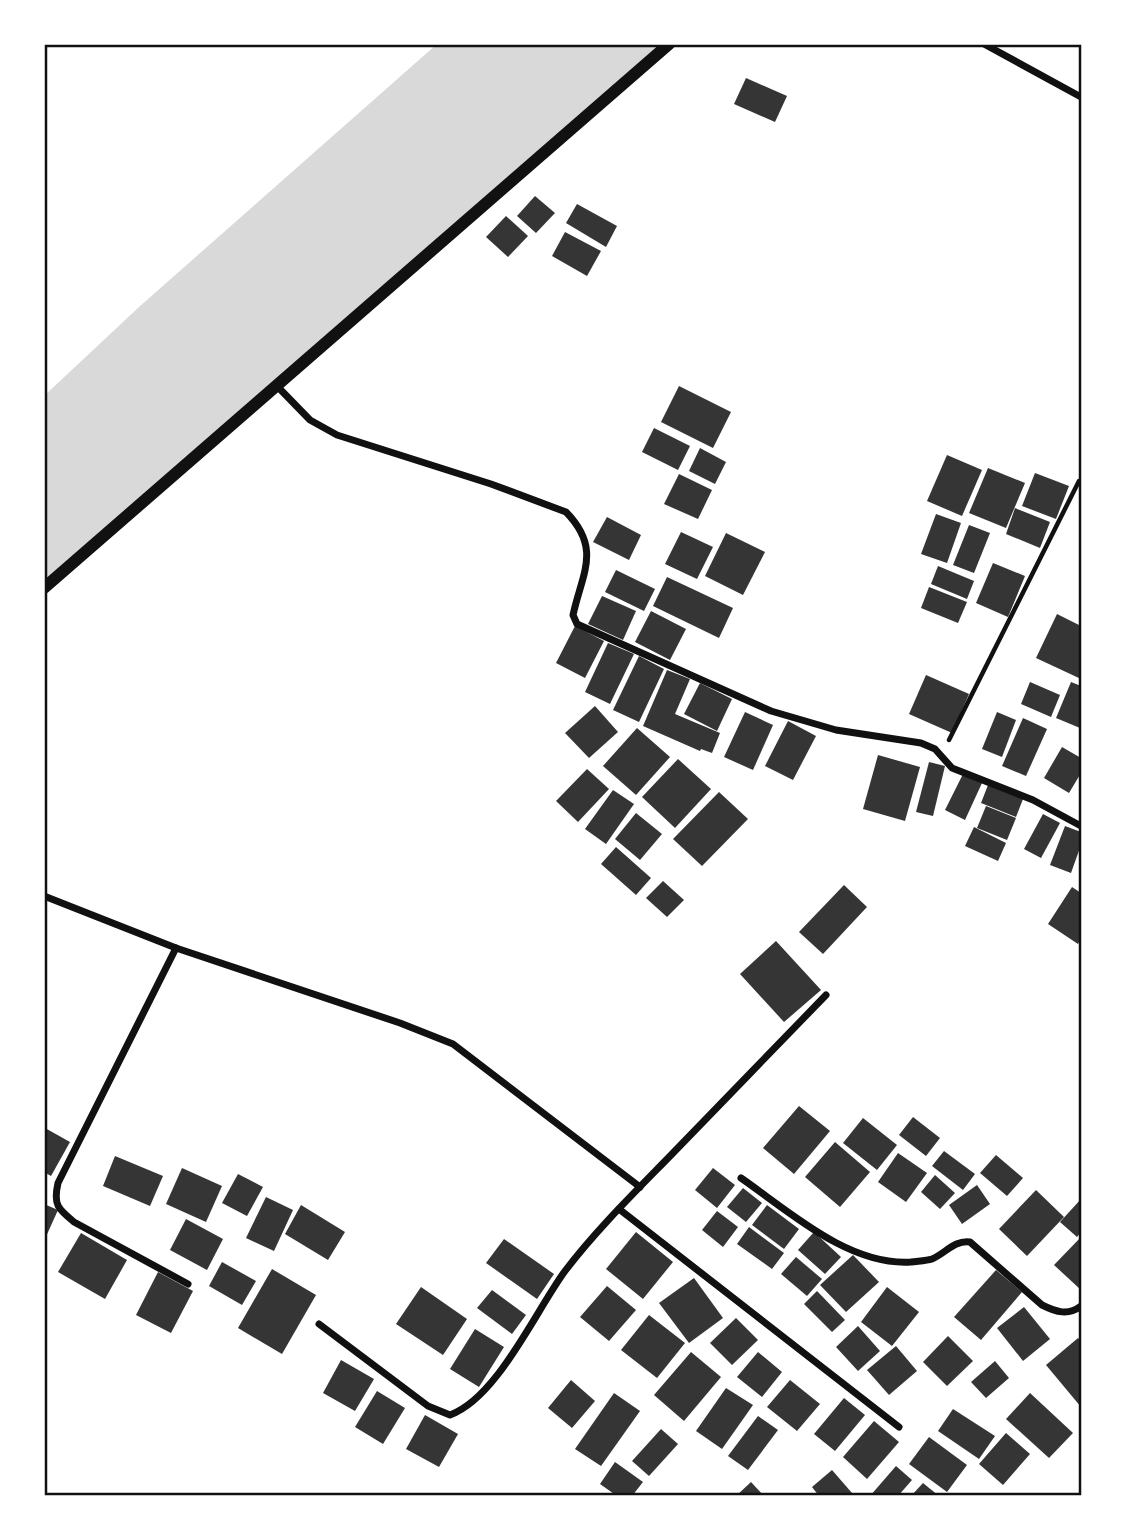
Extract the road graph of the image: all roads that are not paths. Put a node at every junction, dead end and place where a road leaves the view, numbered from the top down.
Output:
1 (669, 44) edge
2 (984, 44) edge
3 (1081, 97) edge
4 (276, 385) junction
5 (44, 588) edge
6 (1081, 826) edge
7 (44, 897) edge
8 (176, 948) junction
9 (826, 995) dead end
10 (741, 1178) dead end
11 (640, 1187) junction
12 (619, 1209) junction
13 (188, 1284) dead end
14 (1081, 1306) edge
15 (319, 1324) dead end
16 (899, 1427) dead end

1 - 4 street
2 - 3 street
4 - 5 street
4 - 6 street
7 - 8 street
8 - 11 street
8 - 13 street
9 - 11 street
10 - 14 street
11 - 12 street
12 - 15 street
12 - 16 street

